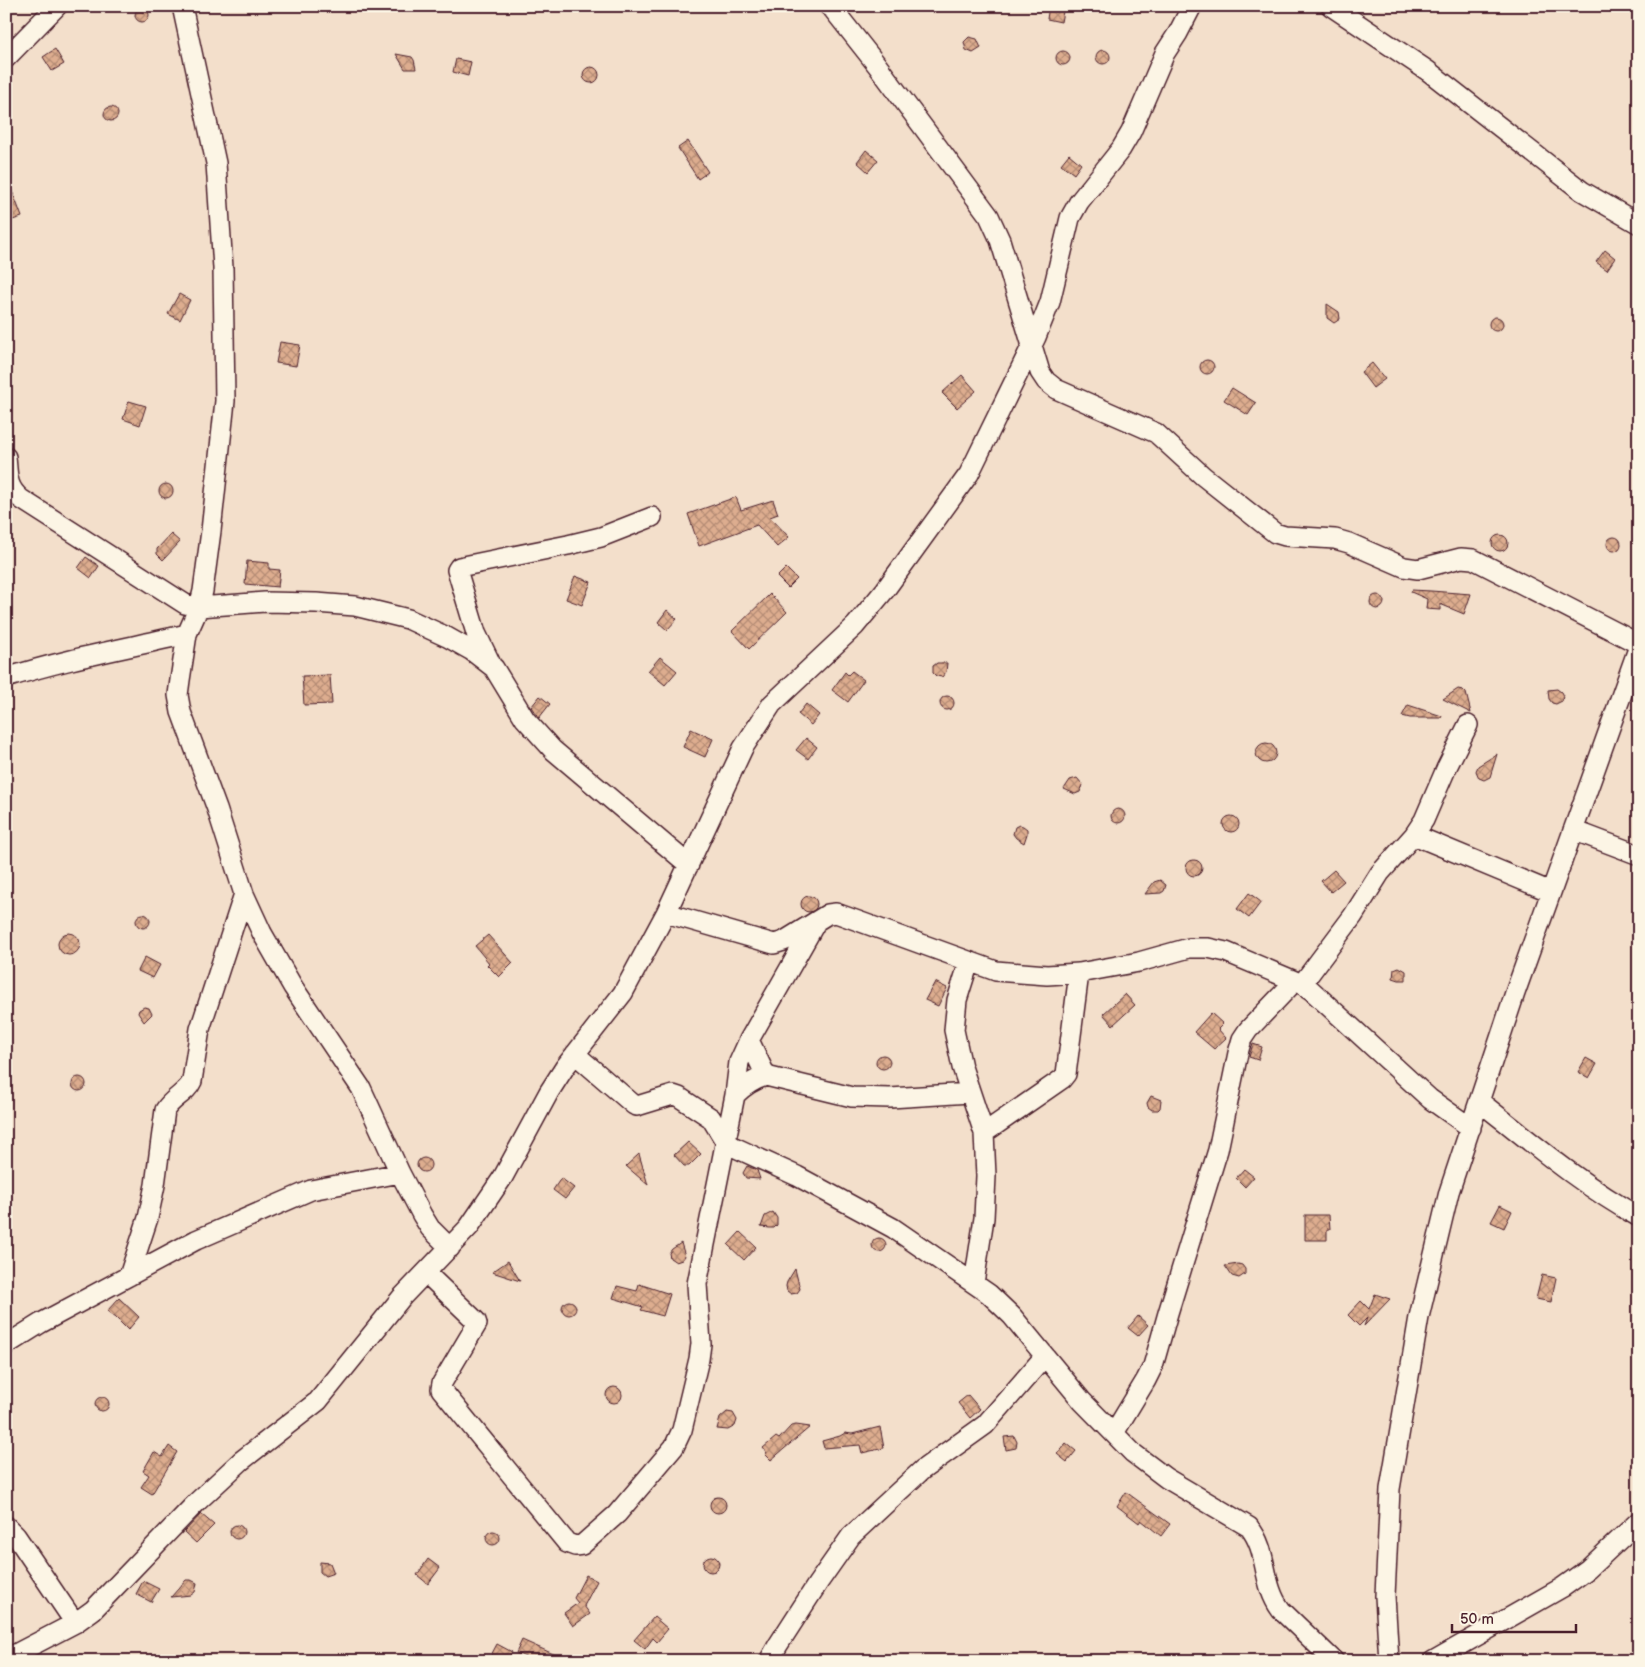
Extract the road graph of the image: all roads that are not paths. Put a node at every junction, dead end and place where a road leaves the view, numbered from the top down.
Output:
1 (57, 6) edge
2 (182, 6) edge
3 (829, 6) edge
4 (1192, 6) edge
5 (1331, 6) edge
6 (6, 58) edge
7 (1639, 224) edge
8 (1032, 344) junction
9 (6, 457) edge
10 (652, 517) dead end
11 (199, 607) junction
12 (187, 634) junction
13 (1639, 645) edge
14 (494, 668) junction
15 (6, 678) edge
16 (1468, 725) dead end
17 (1573, 830) junction
18 (1414, 835) junction
19 (1639, 855) edge
20 (689, 865) junction
21 (1551, 892) junction
22 (244, 894) junction
23 (666, 913) junction
24 (816, 921) junction
25 (969, 962) junction
26 (1079, 973) junction
27 (1299, 982) junction
28 (749, 1040) junction
29 (575, 1054) junction
30 (766, 1076) junction
31 (970, 1093) junction
32 (735, 1095) junction
33 (1479, 1101) junction
34 (1471, 1128) junction
35 (984, 1133) junction
36 (725, 1141) junction
37 (400, 1173) junction
38 (1639, 1216) edge
39 (450, 1248) junction
40 (426, 1274) junction
41 (129, 1276) junction
42 (974, 1283) junction
43 (6, 1345) edge
44 (1045, 1356) junction
45 (1114, 1433) junction
46 (1639, 1521) edge
47 (6, 1526) edge
48 (75, 1624) junction
49 (12, 1658) edge
50 (770, 1661) edge
51 (1334, 1661) edge
52 (1389, 1661) edge
53 (1433, 1661) edge

1 - 6 street
2 - 11 street
3 - 8 street
4 - 8 street
5 - 7 street
8 - 13 street
8 - 20 street
9 - 11 street
10 - 14 street
11 - 12 street
11 - 14 street
12 - 15 street
12 - 22 street
13 - 17 street
14 - 20 street
16 - 18 street
17 - 19 street
17 - 21 street
18 - 21 street
18 - 27 street
20 - 23 street
21 - 33 street
22 - 37 street
22 - 41 street
23 - 24 street
23 - 29 street
24 - 25 street
24 - 28 street
25 - 26 street
25 - 31 street
26 - 27 street
26 - 35 street
27 - 34 street
27 - 45 street
28 - 30 street
28 - 32 street
29 - 36 street
29 - 39 street
30 - 31 street
30 - 32 street
31 - 35 street
32 - 36 street
33 - 34 street
33 - 38 street
34 - 52 street
35 - 42 street
36 - 40 street
36 - 42 street
37 - 39 street
37 - 41 street
39 - 40 street
40 - 48 street
41 - 43 street
42 - 44 street
44 - 45 street
44 - 50 street
45 - 51 street
46 - 53 street
47 - 48 street
48 - 49 street

